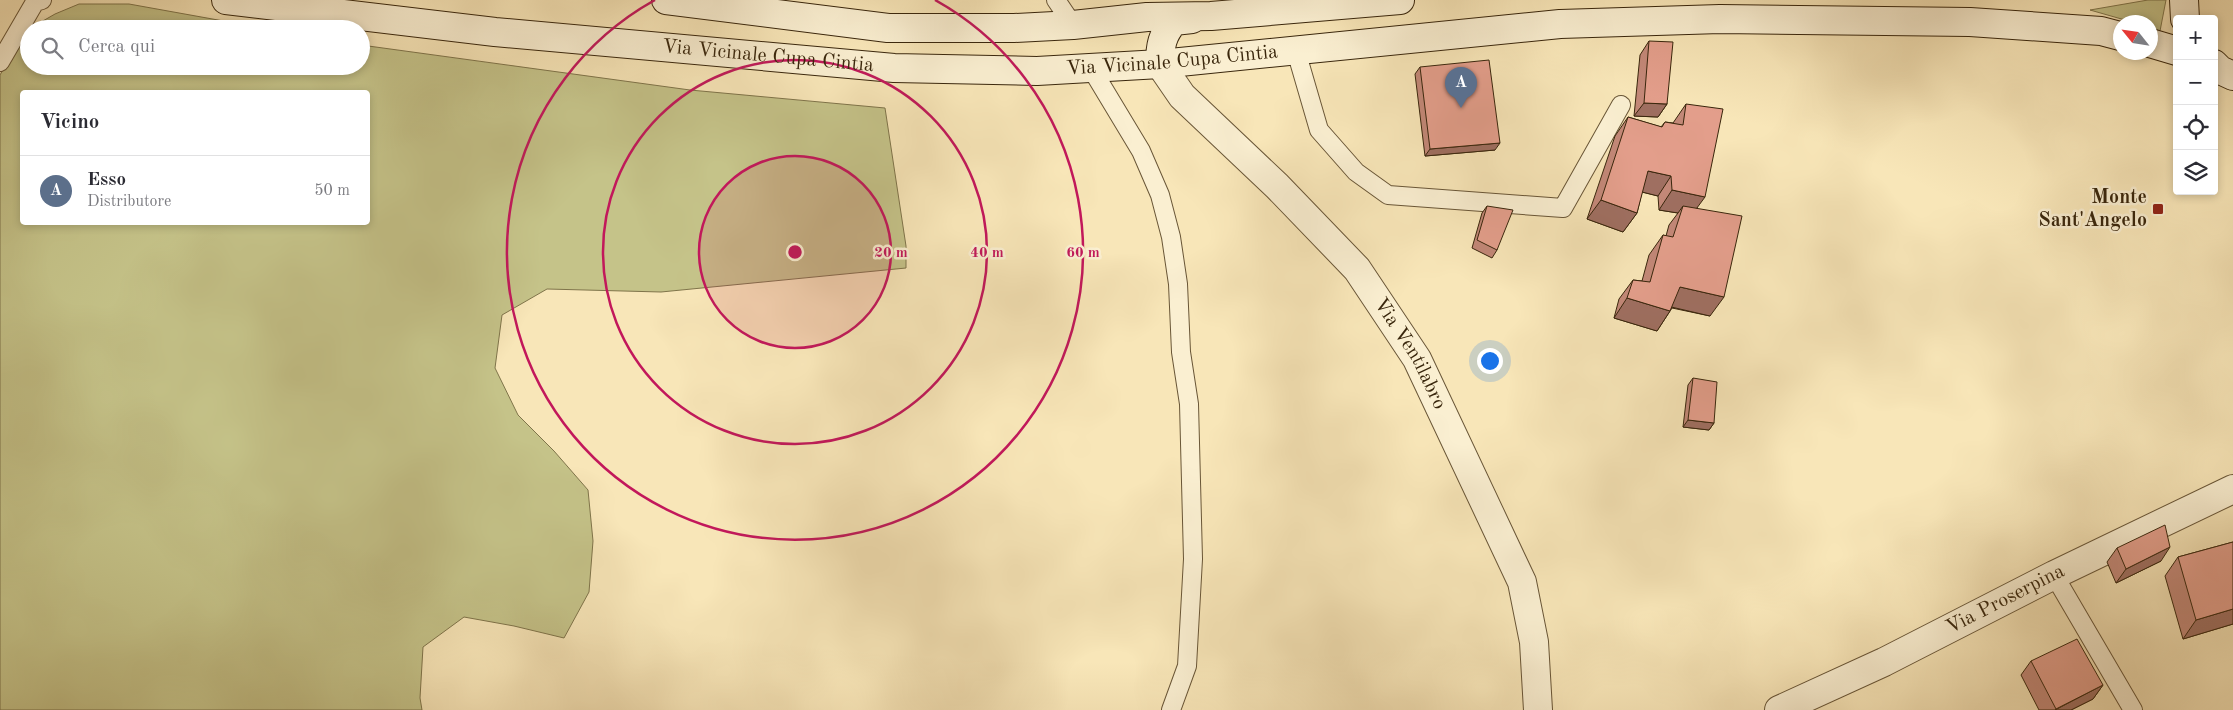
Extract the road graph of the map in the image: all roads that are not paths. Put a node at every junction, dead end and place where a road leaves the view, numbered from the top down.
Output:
1 (42, 0) edge
2 (226, 0) edge
3 (666, 0) edge
4 (1056, 0) edge
5 (1400, 0) edge
6 (2184, 0) edge
7 (2185, 15) edge
8 (1211, 16) junction
9 (24, 20) edge
10 (1073, 25) junction
11 (20, 28) edge
12 (2113, 34) edge
13 (2158, 45) edge
14 (2173, 50) edge
15 (1296, 51) junction
16 (0, 62) edge
17 (1160, 64) junction
18 (1091, 68) junction
19 (1621, 105) dead end
20 (2233, 489) edge
21 (2054, 575) junction
22 (1171, 710) edge
23 (1538, 710) edge
24 (1779, 710) edge
25 (2133, 710) edge

1 - 9 lane
2 - 18 main road, Via Vicinale Cupa Cintia
3 - 10 main road, Via Vicinale Cupa Cintia
4 - 10 lane
5 - 8 main road, Via Vicinale Cupa Cintia
6 - 7 main road
8 - 10 main road, Via Vicinale Cupa Cintia
8 - 17 main road
11 - 16 lane
12 - 15 main road, Via Vicinale Cupa Cintia
13 - 14 main road
15 - 17 main road, Via Vicinale Cupa Cintia
15 - 19 lane
17 - 18 main road, Via Vicinale Cupa Cintia
17 - 23 main road, Via Ventilabro
18 - 22 lane
20 - 21 main road, Via Proserpina
21 - 24 main road, Via Proserpina
21 - 25 lane

